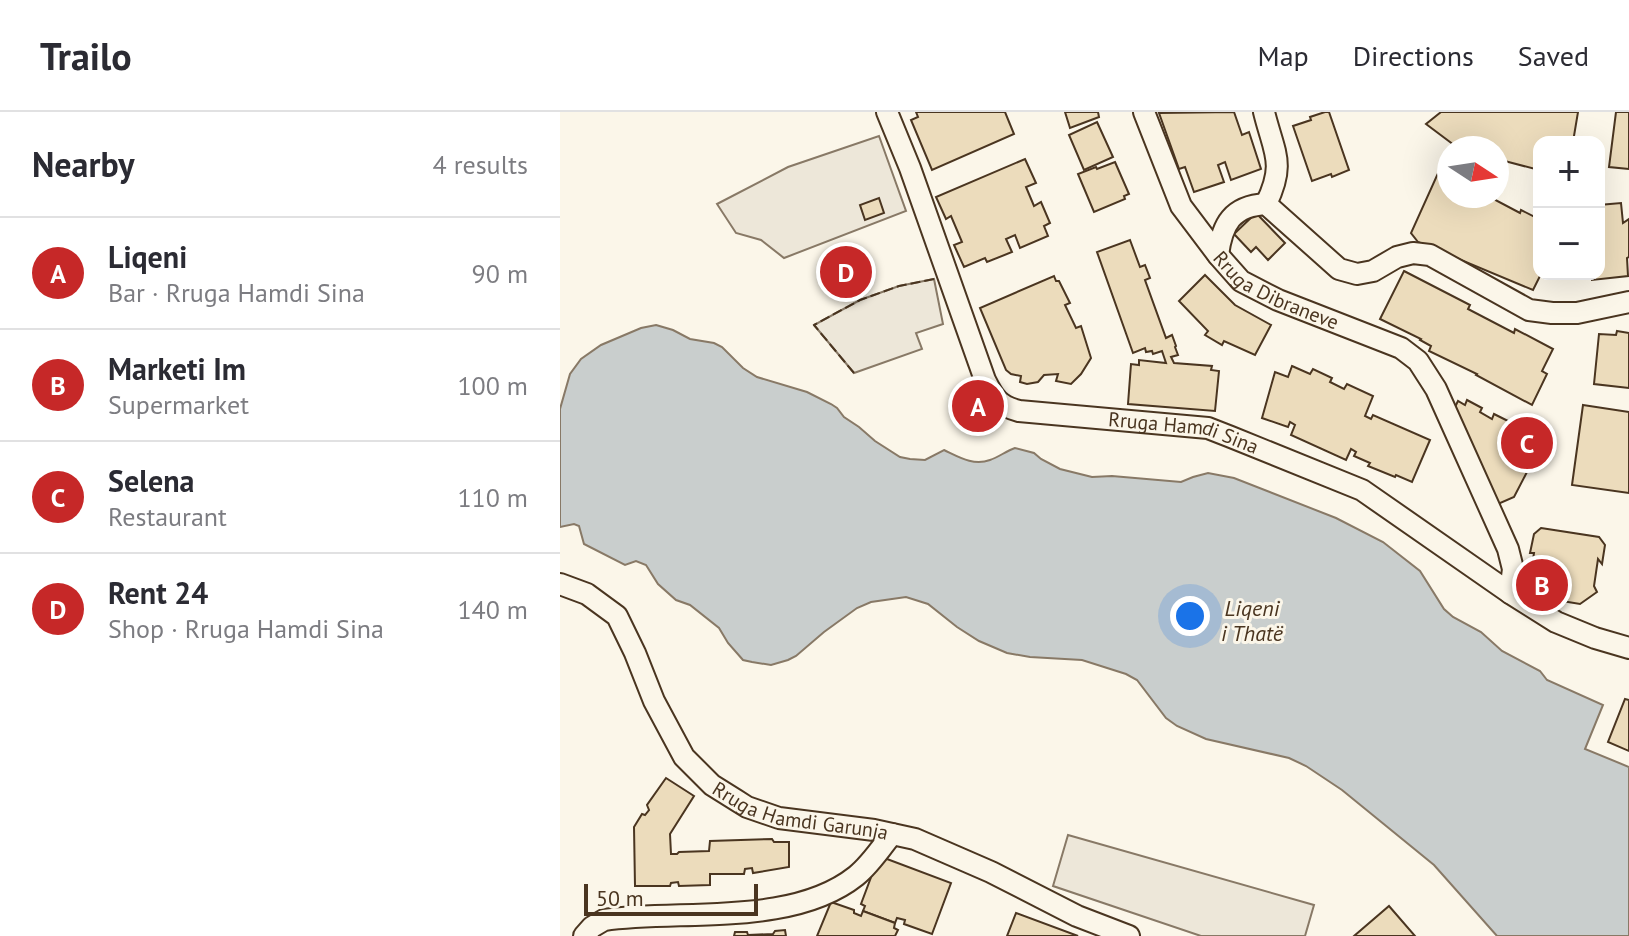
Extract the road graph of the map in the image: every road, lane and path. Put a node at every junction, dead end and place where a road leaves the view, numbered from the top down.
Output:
1 (1144, 112) edge
2 (1264, 112) edge
3 (890, 113) edge
4 (1266, 204) junction
5 (1218, 255) junction
6 (1629, 302) edge
7 (560, 584) edge
8 (1510, 593) junction
9 (1629, 648) edge
10 (892, 834) junction
11 (584, 936) edge
12 (1129, 936) edge

1 - 5 street
2 - 4 street
3 - 8 street, Rruga Hamdi Sina
4 - 5 street, Rruga Dibraneve
4 - 6 street
5 - 8 street, Rruga Dibraneve
7 - 10 street, Rruga Hamdi Garunja
8 - 9 street, Rruga Hamdi Sina
10 - 11 street
10 - 12 street, Rruga Hamdi Garunja

